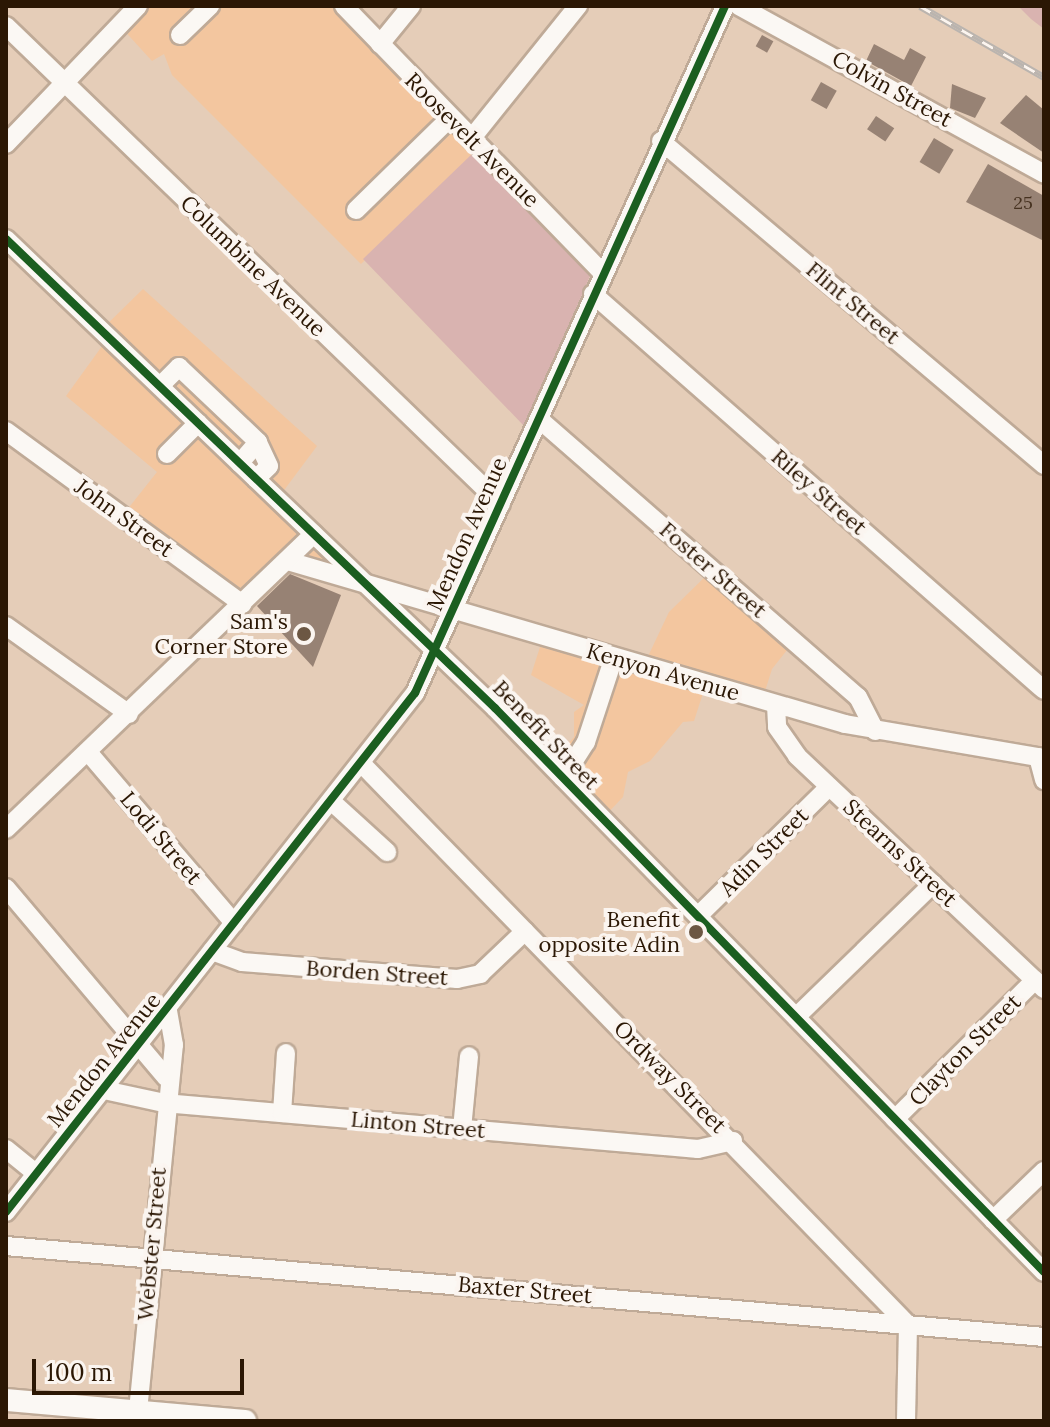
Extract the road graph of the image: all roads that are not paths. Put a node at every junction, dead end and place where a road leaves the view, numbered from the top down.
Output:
1 (138, 6) edge
2 (210, 6) edge
3 (344, 6) edge
4 (411, 6) edge
5 (578, 6) edge
6 (725, 6) edge
7 (739, 6) edge
8 (6, 26) edge
9 (180, 35) dead end
10 (380, 44) junction
11 (64, 83) junction
12 (450, 118) junction
13 (471, 139) junction
14 (661, 141) junction
15 (6, 144) edge
16 (1044, 174) edge
17 (356, 210) dead end
18 (6, 239) edge
19 (603, 273) junction
20 (593, 294) junction
21 (160, 386) junction
22 (539, 419) junction
23 (198, 423) junction
24 (6, 431) edge
25 (258, 442) junction
26 (167, 454) dead end
27 (240, 463) junction
28 (1044, 465) edge
29 (256, 479) junction
30 (501, 504) junction
31 (314, 534) junction
32 (288, 561) junction
33 (369, 587) junction
34 (242, 604) junction
35 (452, 611) junction
36 (6, 626) edge
37 (435, 649) junction
38 (614, 657) junction
39 (1044, 690) edge
40 (776, 705) junction
41 (129, 714) junction
42 (875, 731) junction
43 (88, 752) junction
44 (1041, 757) edge
45 (361, 763) junction
46 (563, 778) junction
47 (1044, 780) edge
48 (829, 787) junction
49 (331, 801) junction
50 (9, 822) edge
51 (387, 852) dead end
52 (933, 884) junction
53 (6, 888) edge
54 (698, 916) junction
55 (234, 923) junction
56 (525, 931) junction
57 (212, 951) junction
58 (1040, 984) edge
59 (168, 1010) junction
60 (796, 1017) junction
61 (140, 1045) junction
62 (286, 1053) dead end
63 (469, 1056) dead end
64 (166, 1077) junction
65 (104, 1090) junction
66 (164, 1103) junction
67 (282, 1113) junction
68 (895, 1119) junction
69 (462, 1129) junction
70 (733, 1141) junction
71 (6, 1149) edge
72 (1044, 1171) edge
73 (36, 1173) junction
74 (6, 1212) edge
75 (993, 1220) junction
76 (6, 1246) edge
77 (151, 1258) junction
78 (1044, 1272) edge
79 (908, 1325) junction
80 (1044, 1337) edge
81 (6, 1400) edge
82 (138, 1411) junction
83 (169, 1417) edge
84 (245, 1421) edge
85 (906, 1421) edge

1 - 11 street
2 - 9 street
3 - 10 street, Roosevelt Avenue
4 - 10 street
5 - 13 street
6 - 14 street, Mendon Avenue
7 - 16 street, Colvin Street
8 - 11 street, Columbine Avenue
10 - 12 street, Roosevelt Avenue
11 - 15 street
11 - 30 street, Columbine Avenue
12 - 13 street, Roosevelt Avenue
12 - 17 street
13 - 19 street, Roosevelt Avenue
14 - 19 street, Mendon Avenue
14 - 28 street, Flint Street
18 - 21 street, Benefit Street
19 - 20 street, Mendon Avenue
20 - 22 street, Mendon Avenue
20 - 39 street, Riley Street
21 - 23 street, Benefit Street
21 - 25 street
22 - 30 street, Mendon Avenue
22 - 42 street, Foster Street
23 - 26 street
23 - 27 street, Benefit Street
24 - 34 street, John Street
25 - 27 street
25 - 29 street
27 - 29 street, Benefit Street
29 - 31 street, Benefit Street
30 - 35 street, Mendon Avenue
31 - 32 street
31 - 33 street, Benefit Street
32 - 33 street, Kenyon Avenue
32 - 34 street
33 - 35 street, Kenyon Avenue
33 - 37 street, Benefit Street
34 - 41 street
35 - 37 street, Mendon Avenue
35 - 38 street, Kenyon Avenue
36 - 41 street
37 - 45 street, Mendon Avenue
37 - 46 street, Benefit Street
38 - 40 street, Kenyon Avenue
38 - 46 street
40 - 42 street, Kenyon Avenue
40 - 48 street, Stearns Street
41 - 43 street
42 - 44 street, Kenyon Avenue
43 - 50 street
43 - 55 street, Lodi Street
44 - 47 street
45 - 49 street, Mendon Avenue
45 - 56 street, Ordway Street
46 - 54 street, Benefit Street
48 - 52 street, Stearns Street
48 - 54 street, Adin Street
49 - 51 street
49 - 55 street, Mendon Avenue
52 - 58 street, Stearns Street
52 - 60 street
53 - 61 street
54 - 60 street, Benefit Street
55 - 57 street, Mendon Avenue
56 - 57 street, Borden Street
56 - 70 street, Ordway Street
57 - 59 street, Mendon Avenue
58 - 68 street, Clayton Street
59 - 61 street, Mendon Avenue
59 - 64 street, Webster Street
60 - 68 street, Benefit Street
61 - 64 street
61 - 65 street, Mendon Avenue
62 - 67 street
63 - 69 street
64 - 66 street, Webster Street
65 - 66 street, Linton Street
65 - 73 street, Mendon Avenue
66 - 67 street, Linton Street
66 - 77 street, Webster Street
67 - 69 street, Linton Street
68 - 75 street, Benefit Street
69 - 70 street, Linton Street
70 - 79 street, Ordway Street
71 - 73 street
72 - 75 street
73 - 74 street, Mendon Avenue
75 - 78 street, Benefit Street
76 - 77 street, Baxter Street
77 - 79 street, Baxter Street
77 - 82 street, Webster Street
79 - 80 street, Baxter Street
79 - 85 street
81 - 82 main road
82 - 83 main road
83 - 84 main road

